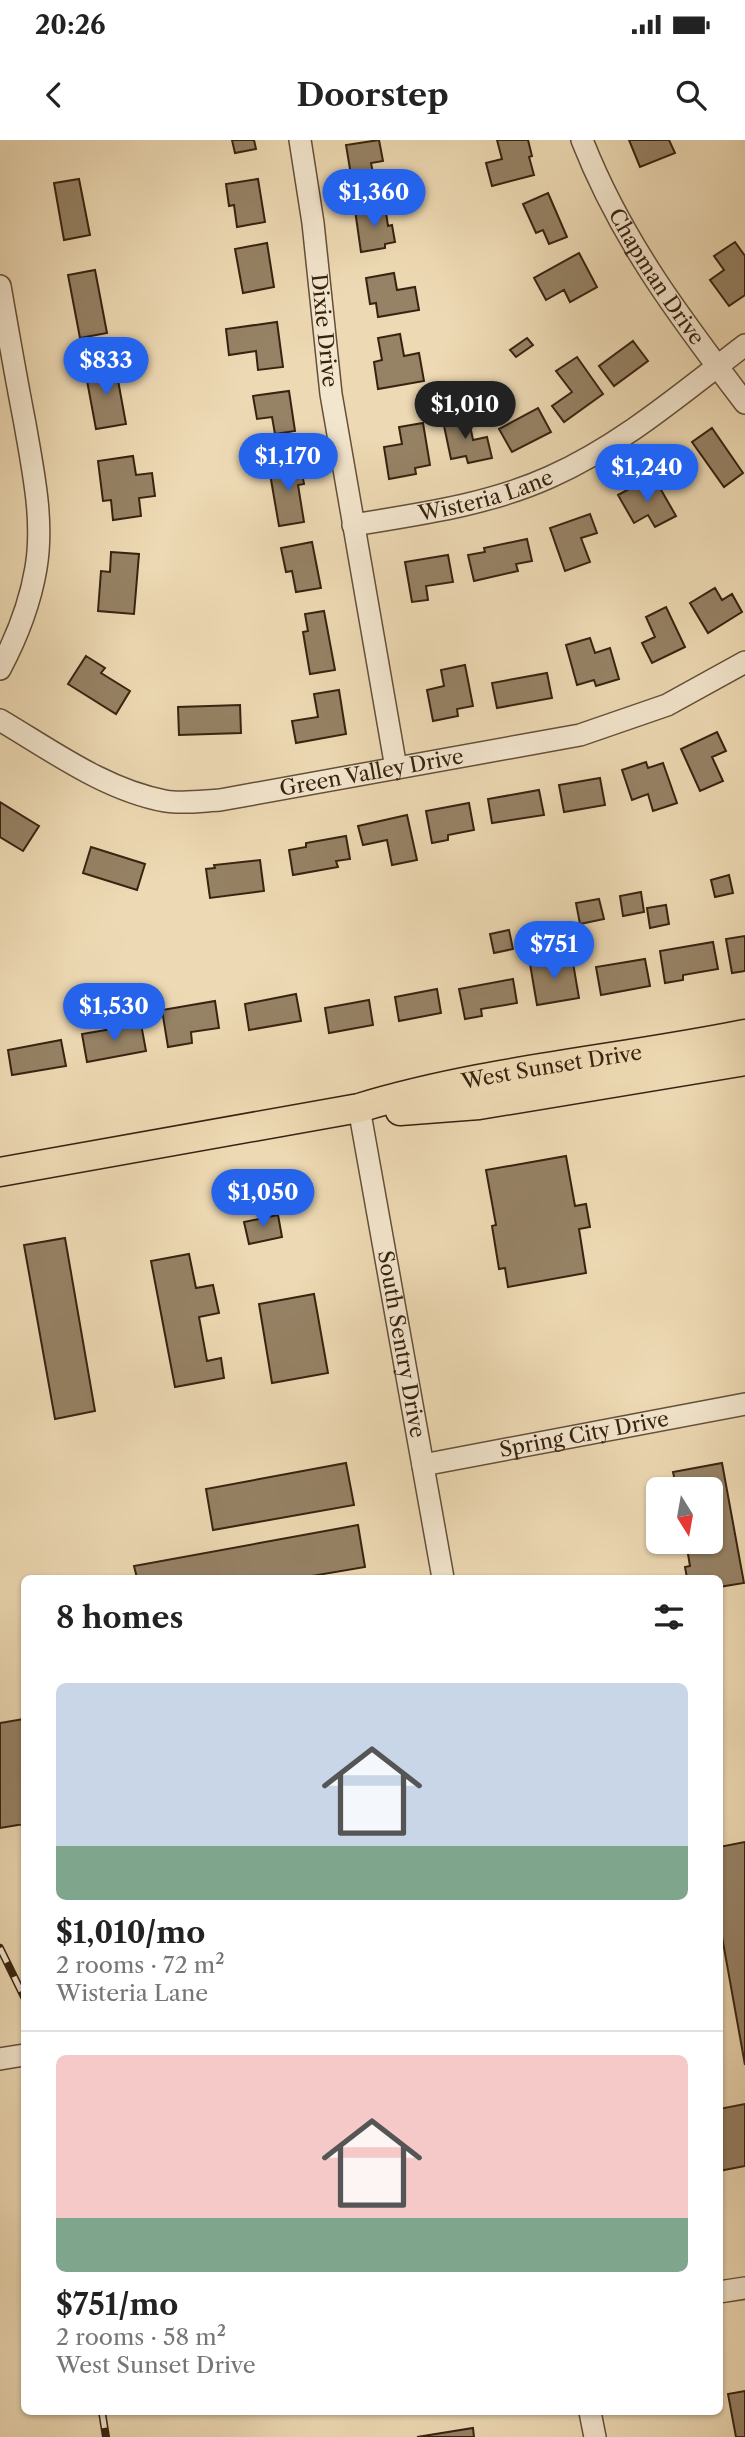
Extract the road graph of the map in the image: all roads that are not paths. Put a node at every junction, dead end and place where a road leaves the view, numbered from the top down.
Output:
1 (300, 140) edge
2 (582, 140) edge
3 (0, 286) edge
4 (745, 345) edge
5 (716, 367) junction
6 (745, 403) edge
7 (353, 525) junction
8 (745, 663) edge
9 (0, 669) edge
10 (0, 720) edge
11 (396, 768) junction
12 (745, 1034) edge
13 (745, 1061) edge
14 (359, 1108) junction
15 (0, 1172) edge
16 (745, 1404) edge
17 (423, 1465) junction
18 (442, 1575) edge
19 (21, 2056) edge
20 (0, 2059) edge
21 (745, 2288) edge
22 (723, 2291) edge
23 (591, 2415) edge
24 (595, 2437) edge

1 - 7 street, Dixie Drive
2 - 5 street, Chapman Drive
3 - 9 street
4 - 5 street, Wisteria Lane
5 - 6 street, Chapman Drive
5 - 7 street, Wisteria Lane
7 - 11 street, Dixie Drive
8 - 11 street, Green Valley Drive
10 - 11 street, Green Valley Drive
12 - 14 main road, West Sunset Drive
13 - 14 main road, West Sunset Drive
14 - 15 main road, West Sunset Drive
14 - 17 street, South Sentry Drive
16 - 17 street, Spring City Drive
17 - 18 street, South Sentry Drive
19 - 20 street
21 - 22 street
23 - 24 street

